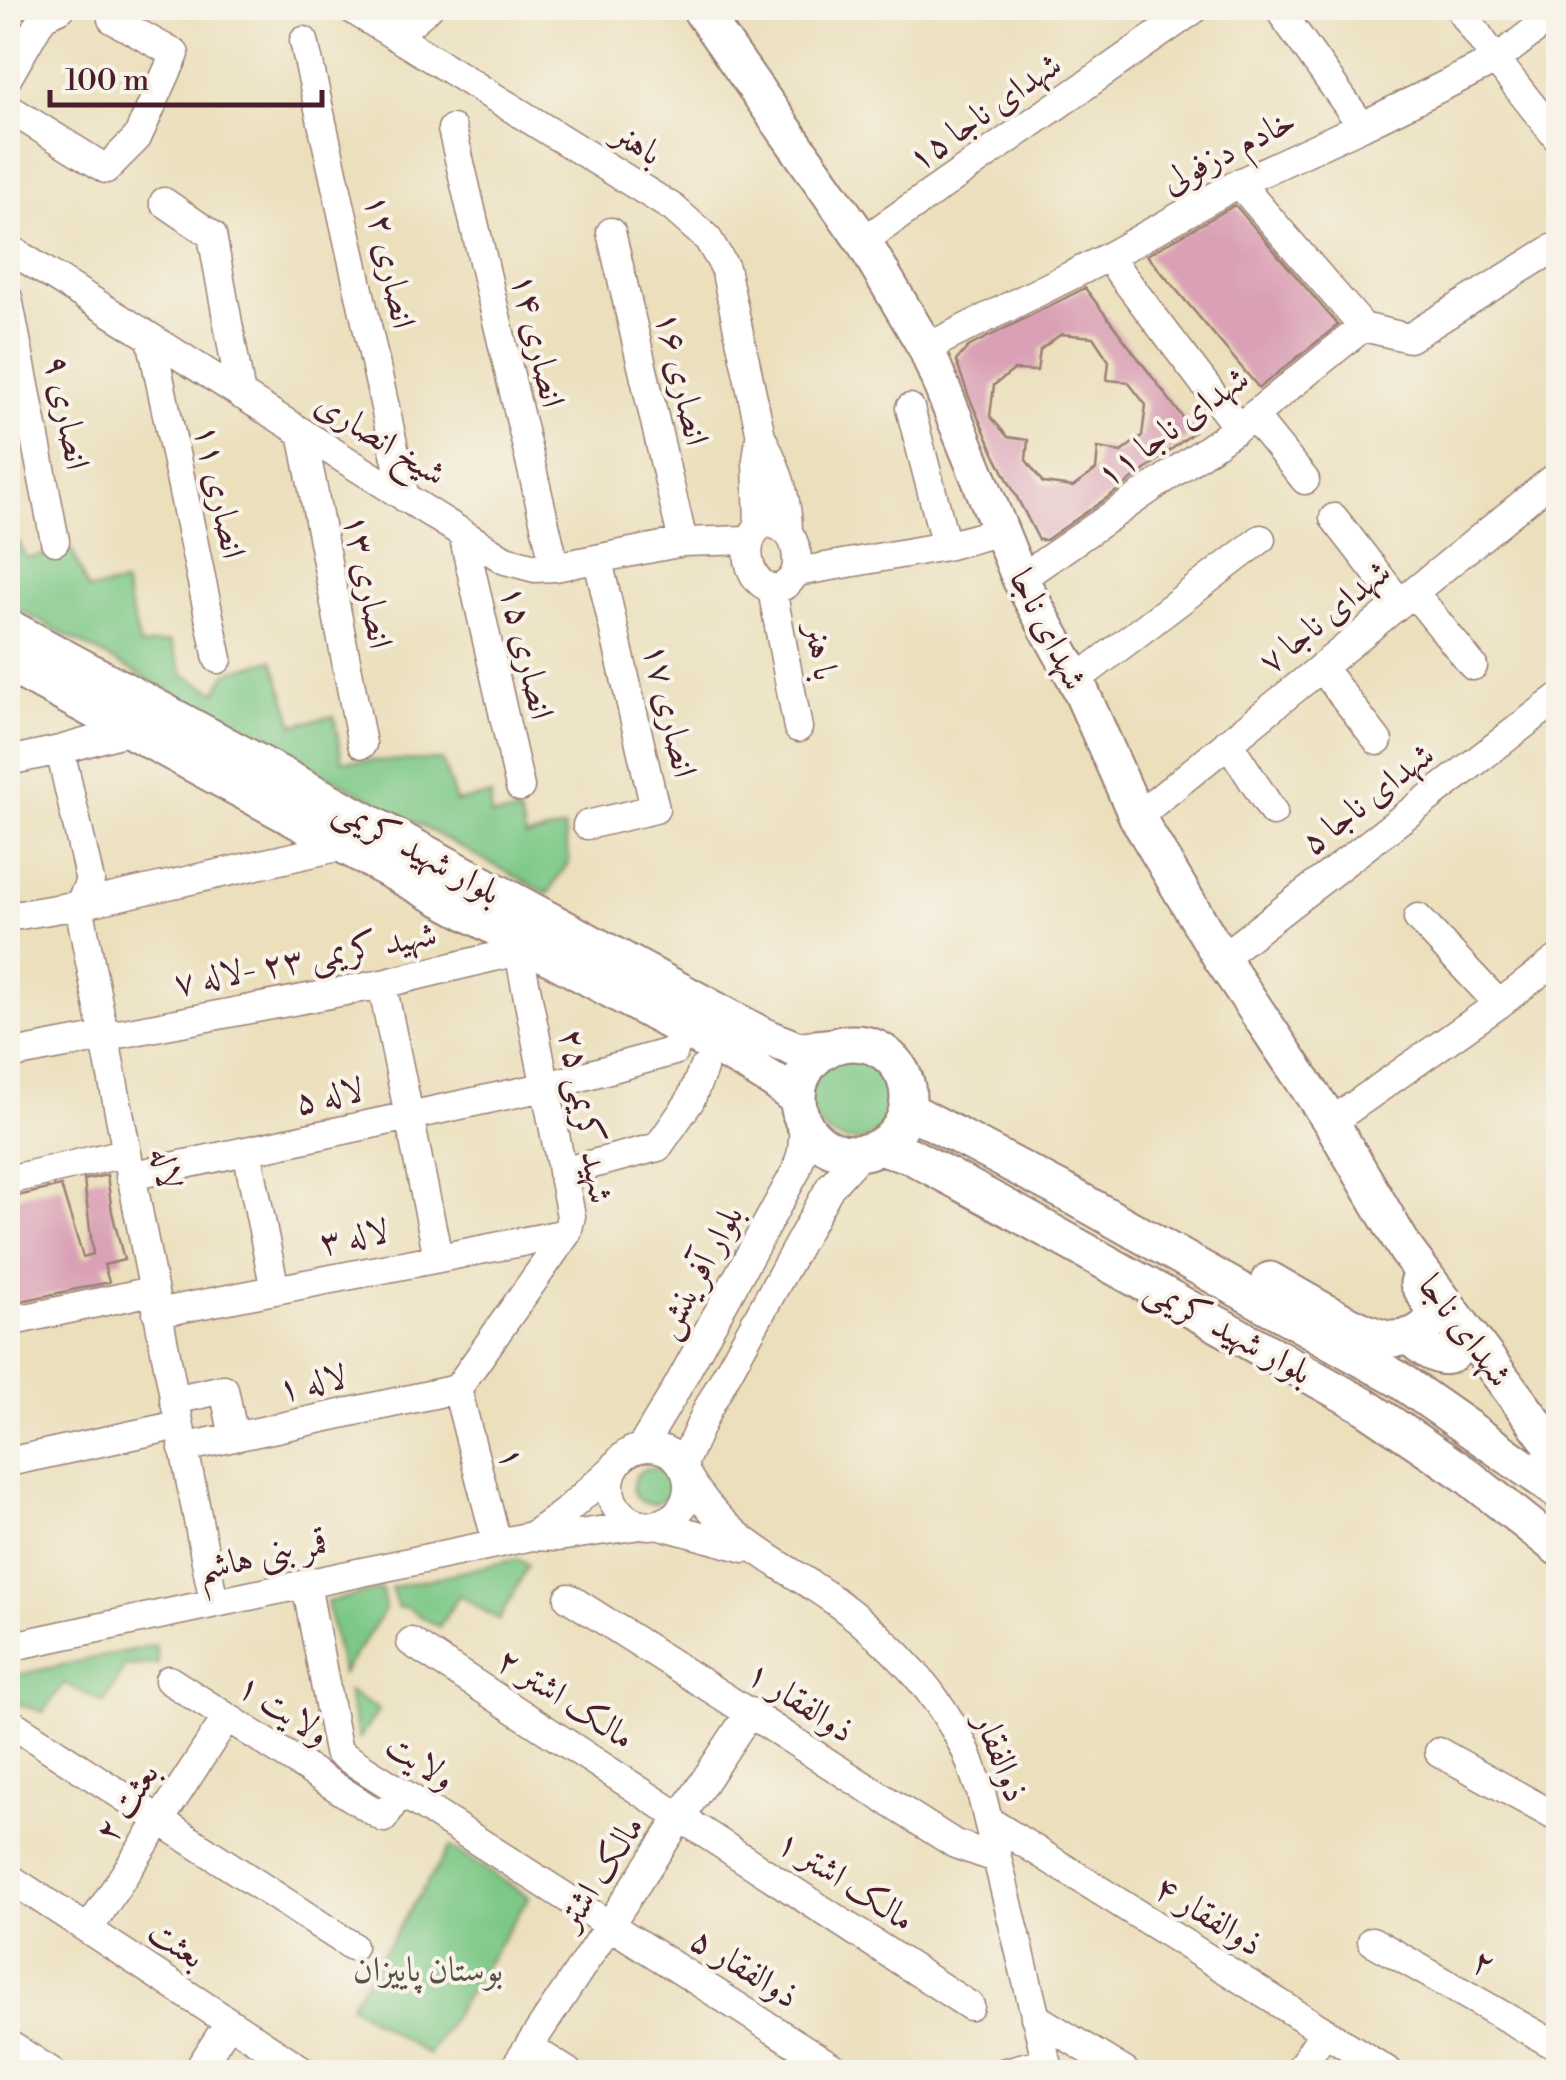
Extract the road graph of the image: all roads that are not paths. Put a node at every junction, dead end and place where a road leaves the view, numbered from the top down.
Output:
1 (61, 8) edge
2 (350, 8) edge
3 (428, 8) edge
4 (699, 8) edge
5 (1196, 8) edge
6 (1278, 8) edge
7 (1460, 8) edge
8 (107, 11) edge
9 (1558, 12) edge
10 (395, 36) junction
11 (304, 41) dead end
12 (1496, 60) junction
13 (8, 77) edge
14 (8, 108) edge
15 (1362, 126) junction
16 (452, 130) dead end
17 (1558, 138) edge
18 (1239, 182) junction
19 (164, 202) dead end
20 (610, 232) dead end
21 (863, 241) junction
22 (8, 248) edge
23 (1554, 248) dead end
24 (1108, 257) junction
25 (8, 298) edge
26 (1362, 327) junction
27 (151, 338) junction
28 (926, 348) junction
29 (241, 395) junction
30 (910, 408) dead end
31 (1246, 422) junction
32 (302, 432) junction
33 (760, 436) junction
34 (1558, 475) edge
35 (1305, 480) dead end
36 (406, 498) junction
37 (1334, 518) dead end
38 (1001, 530) junction
39 (788, 532) junction
40 (754, 533) junction
41 (463, 534) junction
42 (1261, 539) dead end
43 (55, 541) dead end
44 (683, 542) junction
45 (946, 546) junction
46 (598, 560) junction
47 (555, 567) junction
48 (797, 572) junction
49 (1020, 579) junction
50 (772, 589) junction
51 (1407, 598) junction
52 (8, 626) edge
53 (218, 659) dead end
54 (8, 664) edge
55 (1473, 666) dead end
56 (1321, 667) junction
57 (1076, 680) junction
58 (1558, 698) edge
59 (798, 728) dead end
60 (130, 730) junction
61 (1378, 741) dead end
62 (1228, 742) junction
63 (362, 744) dead end
64 (60, 750) junction
65 (8, 761) edge
66 (520, 787) dead end
67 (1273, 812) dead end
68 (1136, 816) junction
69 (587, 826) dead end
70 (342, 846) junction
71 (79, 905) junction
72 (8, 917) edge
73 (1418, 918) dead end
74 (518, 942) junction
75 (1221, 958) junction
76 (1555, 970) edge
77 (382, 984) junction
78 (1499, 1004) junction
79 (103, 1036) junction
80 (835, 1046) junction
81 (752, 1048) junction
82 (674, 1051) dead end
83 (8, 1055) edge
84 (703, 1069) dead end
85 (544, 1087) junction
86 (907, 1109) junction
87 (800, 1111) junction
88 (409, 1116) junction
89 (1330, 1122) junction
90 (966, 1141) junction
91 (871, 1149) junction
92 (247, 1150) junction
93 (128, 1164) junction
94 (562, 1172) junction
95 (942, 1173) junction
96 (8, 1180) edge
97 (1074, 1197) junction
98 (566, 1232) junction
99 (1406, 1250) junction
100 (438, 1258) junction
101 (275, 1290) junction
102 (154, 1302) junction
103 (1458, 1320) junction
104 (8, 1322) edge
105 (1409, 1336) junction
106 (456, 1389) junction
107 (179, 1425) junction
108 (234, 1437) junction
109 (641, 1448) junction
110 (1558, 1461) edge
111 (8, 1462) edge
112 (615, 1467) junction
113 (684, 1470) junction
114 (1558, 1491) edge
115 (649, 1525) junction
116 (532, 1536) junction
117 (497, 1543) junction
118 (1558, 1548) edge
119 (756, 1551) junction
120 (306, 1584) junction
121 (569, 1598) dead end
122 (214, 1604) junction
123 (411, 1642) dead end
124 (8, 1646) edge
125 (169, 1680) dead end
126 (750, 1712) junction
127 (227, 1716) junction
128 (8, 1721) edge
129 (1439, 1752) dead end
130 (400, 1792) junction
131 (681, 1817) junction
132 (1558, 1818) edge
133 (160, 1820) junction
134 (988, 1821) junction
135 (996, 1858) junction
136 (11, 1888) edge
137 (609, 1926) junction
138 (89, 1929) junction
139 (1372, 1942) dead end
140 (352, 1946) dead end
141 (970, 2006) dead end
142 (1035, 2017) junction
143 (228, 2022) junction
144 (1324, 2032) junction
145 (8, 2044) edge
146 (529, 2047) junction
147 (1558, 2047) edge
148 (1048, 2067) edge
149 (52, 2072) edge
150 (198, 2072) edge
151 (305, 2072) edge
152 (512, 2072) edge
153 (568, 2072) edge
154 (840, 2072) edge
155 (1006, 2072) edge
156 (1125, 2072) edge
157 (1298, 2072) edge
158 (1389, 2072) edge

1 - 13 street
2 - 10 street, باهنر
3 - 10 street
4 - 21 main road, شهدای ناجا
5 - 21 street, شهدای ناجا ۱۵
6 - 15 street
7 - 12 street
8 - 14 street
9 - 12 street, خادم دزفولی
10 - 33 street, باهنر
11 - 36 street, انصاری ۱۲
12 - 15 street, خادم دزفولی
12 - 17 street
15 - 18 street, خادم دزفولی
16 - 47 street, انصاری ۱۴
18 - 24 street, خادم دزفولی
18 - 26 street
19 - 29 street
20 - 44 street, انصاری ۱۶
21 - 28 main road, شهدای ناجا
22 - 27 street, شیخ انصاری
23 - 26 street
24 - 28 street, خادم دزفولی
24 - 31 street
25 - 43 street, انصاری ۹
26 - 31 street, شهدای ناجا ۱۱
27 - 29 street, شیخ انصاری
27 - 53 street, انصاری ۱۱
28 - 38 main road, شهدای ناجا
29 - 32 street, شیخ انصاری
30 - 45 street
31 - 35 street
31 - 49 street, شهدای ناجا ۱۱
32 - 36 street, شیخ انصاری
32 - 63 street, انصاری ۱۳
33 - 39 street, باهنر
33 - 40 street, باهنر
34 - 51 street, شهدای ناجا ۷
36 - 41 street, شیخ انصاری
37 - 51 street
38 - 45 street
38 - 49 main road, شهدای ناجا
39 - 40 street
39 - 48 street
40 - 44 street, شیخ انصاری
40 - 50 street
41 - 47 street, شیخ انصاری
41 - 66 street, انصاری ۱۵
42 - 57 street
44 - 46 street, شیخ انصاری
45 - 48 street
46 - 47 street, شیخ انصاری
46 - 69 street, انصاری ۱۷
48 - 50 street
49 - 57 main road, شهدای ناجا
50 - 59 street, با هنر
51 - 55 street
51 - 56 street, شهدای ناجا ۷
52 - 81 main road, بلوار شهید کریمی
54 - 60 main road, بلوار شهید کریمی
56 - 61 street
56 - 62 street, شهدای ناجا ۷
57 - 68 main road, شهدای ناجا
58 - 75 street, شهدای ناجا ۵
60 - 64 street
60 - 70 main road, بلوار شهید کریمی
62 - 67 street
62 - 68 street, شهدای ناجا ۷
64 - 65 street
64 - 71 street, لاله
68 - 75 main road, شهدای ناجا
70 - 71 street
70 - 74 main road, بلوار شهید کریمی
71 - 72 street
71 - 79 street, لاله
73 - 78 street
74 - 77 street, شهید کریمی ۲۳ -لاله ۷
74 - 81 main road, بلوار شهید کریمی
74 - 85 street, شهید کریمی ۲۵
75 - 89 main road, شهدای ناجا
76 - 78 street
77 - 79 street, شهید کریمی ۲۳ -لاله ۷
77 - 88 street
78 - 89 street
79 - 83 street, شهید کریمی ۲۳ -لاله ۷
79 - 93 street, لاله
80 - 81 main road, بلوار شهید کریمی
80 - 86 main road
80 - 87 main road
81 - 87 main road, بلوار شهید کریمی
82 - 85 street, لاله ۵
84 - 94 street
85 - 88 street, لاله ۵
85 - 94 street, شهید کریمی ۲۵
86 - 90 main road, بلوار شهید کریمی
86 - 91 main road
87 - 91 main road
87 - 109 street, بلوار آفرینش
88 - 92 street, لاله ۵
88 - 100 street
89 - 99 main road, شهدای ناجا
90 - 95 main road
90 - 97 main road, بلوار شهید کریمی
91 - 95 main road, بلوار شهید کریمی
91 - 113 street
92 - 93 street, لاله ۵
92 - 101 street
93 - 96 street, لاله ۵
93 - 102 street, لاله
94 - 98 street, شهید کریمی ۲۵
95 - 118 main road, بلوار شهید کریمی
97 - 105 main road, شهدای ناجا
97 - 114 main road, بلوار شهید کریمی
98 - 100 street, لاله ۳
98 - 106 street, شهید کریمی ۲۵
99 - 103 main road, شهدای ناجا
99 - 105 main road, شهدای ناجا
100 - 101 street, لاله ۳
101 - 102 street, لاله ۳
102 - 104 street, لاله ۳
102 - 107 street, لاله
103 - 105 main road
103 - 110 main road, شهدای ناجا
106 - 108 street, لاله ۱
106 - 117 street, ۱
107 - 108 street, لاله ۱
107 - 108 street
107 - 111 street
107 - 122 street, لاله
109 - 112 street
109 - 113 street
112 - 115 street
112 - 116 street
113 - 115 street
113 - 119 street
115 - 116 street, قمر بنی هاشم
115 - 119 street
116 - 117 street, قمر بنی هاشم
117 - 120 street, قمر بنی هاشم
119 - 134 street, ذوالفقار
120 - 122 street, قمر بنی هاشم
120 - 130 street, ولایت
121 - 126 street, ذوالفقار ۱
122 - 124 street, قمر بنی هاشم
123 - 131 street, مالک اشتر ۲
125 - 127 street, ولایت ۱
126 - 131 street, مالک اشتر
126 - 135 street, ذوالفقار ۱
127 - 130 street, ولایت ۱
127 - 133 street, بعثت ۲
128 - 133 street
129 - 132 street
130 - 137 street, ولایت
131 - 137 street, مالک اشتر
131 - 141 street, مالک اشتر ۱
133 - 138 street, بعثت ۲
133 - 140 street
134 - 135 street, ذوالفقار
134 - 144 street, ذوالفقار ۴
135 - 142 street, ذوالفقار
136 - 138 street, بعثت
137 - 146 street, مالک اشتر
137 - 154 street, ذوالفقار ۵
138 - 143 street, بعثت
139 - 147 street, ۲
142 - 148 street, ذوالفقار
142 - 156 street
143 - 150 street
143 - 151 street, بعثت
144 - 157 street
144 - 158 street, ذوالفقار ۴
145 - 149 street
146 - 152 street, مالک اشتر
146 - 153 street
148 - 155 street

